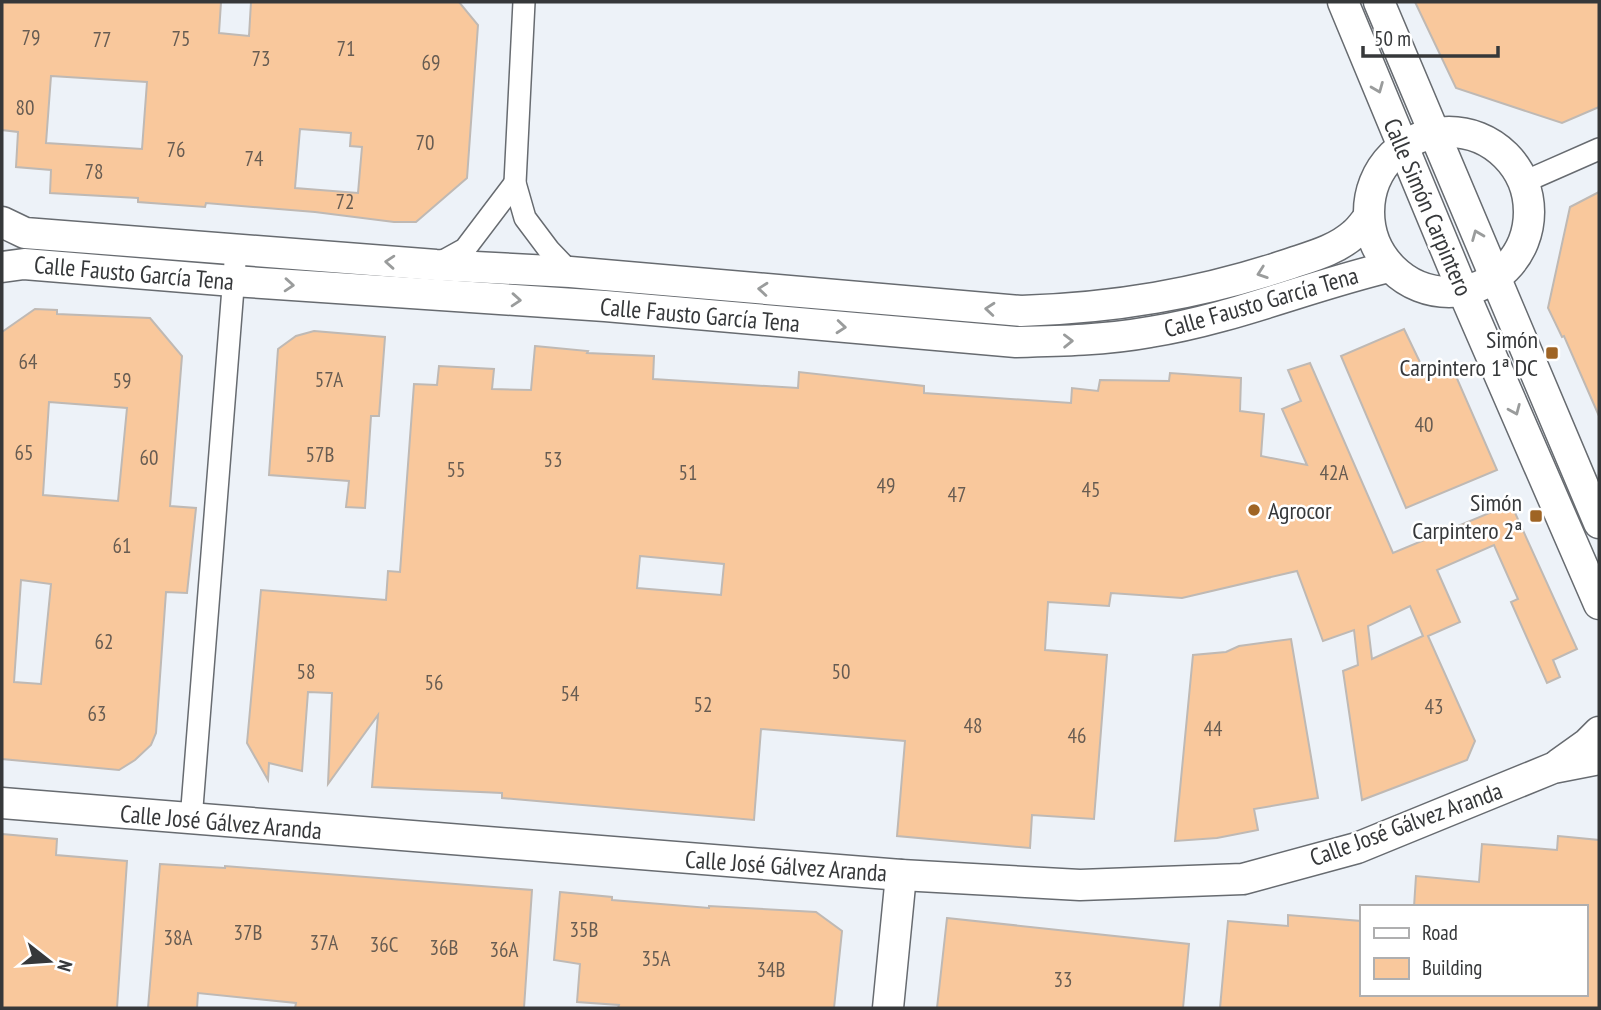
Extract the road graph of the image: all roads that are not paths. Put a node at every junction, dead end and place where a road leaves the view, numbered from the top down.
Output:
1 (524, 2) edge
2 (1343, 2) edge
3 (1364, 2) edge
4 (1379, 2) edge
5 (1404, 59) junction
6 (1435, 132) junction
7 (1402, 146) junction
8 (1599, 149) edge
9 (1524, 182) junction
10 (515, 183) junction
11 (1368, 218) junction
12 (2, 222) edge
13 (236, 250) junction
14 (436, 265) junction
15 (2, 267) edge
16 (1389, 267) junction
17 (570, 272) junction
18 (1495, 278) junction
19 (233, 281) junction
20 (1463, 291) junction
21 (1599, 523) edge
22 (1599, 604) edge
23 (1599, 732) edge
24 (1599, 760) edge
25 (1553, 768) junction
26 (2, 803) edge
27 (191, 820) junction
28 (901, 875) junction
29 (888, 1008) edge

1 - 10 street
2 -> 7 street, Calle Simón Carpintero
3 - 5 street, Calle Simón Carpintero
4 - 5 street, Calle Simón Carpintero
5 - 6 street, Calle Simón Carpintero
6 - 7 street
6 - 9 street
18 -> 6 street, Calle Simón Carpintero
7 - 11 street
7 - 20 street, Calle Simón Carpintero
8 - 9 street
9 - 18 street
10 - 14 street
10 - 17 street
11 - 16 street
11 -> 17 street, Calle Fausto García Tena
12 - 13 street, Calle Fausto García Tena
14 -> 13 street, Calle Fausto García Tena
13 - 19 street
14 - 17 street, Calle Fausto García Tena
15 - 19 street, Calle Fausto García Tena
19 -> 16 street, Calle Fausto García Tena
16 - 20 street
18 - 20 street
18 - 21 street, Calle Simón Carpintero
19 - 27 street
20 -> 22 street, Calle Simón Carpintero
23 - 25 street, Calle José Gálvez Aranda
24 - 25 street, Calle José Gálvez Aranda
25 - 28 street, Calle José Gálvez Aranda
26 - 27 street, Calle José Gálvez Aranda
27 - 28 street, Calle José Gálvez Aranda
28 - 29 street

